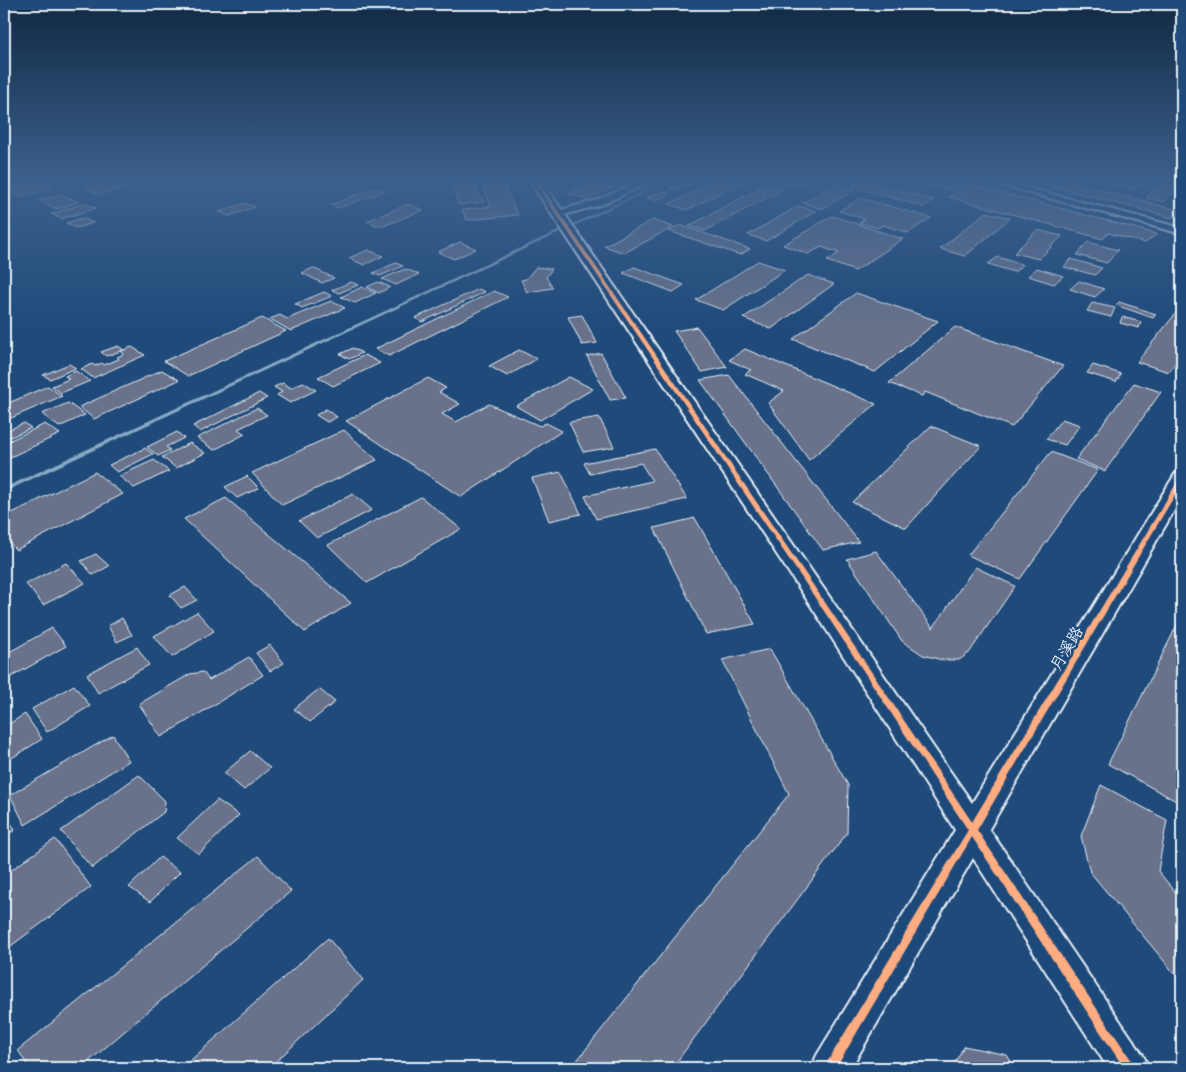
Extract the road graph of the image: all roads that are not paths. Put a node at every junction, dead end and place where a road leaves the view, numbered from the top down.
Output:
1 (568, 230) edge
2 (1182, 479) edge
3 (973, 831) junction
4 (830, 1068) edge
5 (1130, 1068) edge

1 - 3 street
2 - 3 street, 月溪路
3 - 4 street, 月溪路
3 - 5 street

